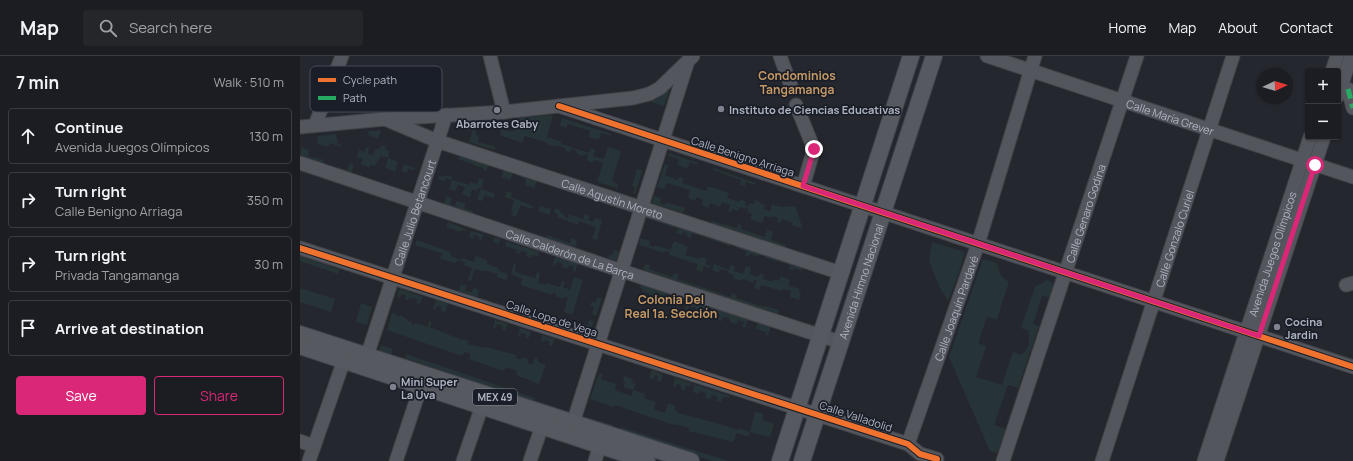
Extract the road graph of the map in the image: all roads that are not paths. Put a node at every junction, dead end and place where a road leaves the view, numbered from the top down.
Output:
1 (342, 56) edge
2 (490, 56) edge
3 (780, 56) edge
4 (911, 56) edge
5 (934, 56) edge
6 (988, 56) edge
7 (1035, 56) edge
8 (1137, 56) edge
9 (1233, 56) edge
10 (1351, 56) edge
11 (690, 58) edge
12 (338, 66) edge
13 (1030, 70) junction
14 (1341, 72) edge
15 (1341, 80) edge
16 (792, 86) dead end
17 (1122, 101) junction
18 (796, 105) dead end
19 (559, 106) junction
20 (1353, 108) edge
21 (320, 112) edge
22 (504, 112) junction
23 (446, 115) junction
24 (385, 120) junction
25 (315, 125) junction
26 (300, 126) edge
27 (1209, 130) junction
28 (663, 140) junction
29 (1309, 140) edge
30 (1323, 140) edge
31 (437, 141) junction
32 (1303, 161) junction
33 (300, 163) edge
34 (1315, 165) junction
35 (1353, 177) edge
36 (803, 186) junction
37 (417, 202) junction
38 (863, 206) junction
39 (642, 208) junction
40 (884, 212) junction
41 (978, 244) junction
42 (300, 248) edge
43 (622, 271) junction
44 (1065, 272) junction
45 (841, 273) junction
46 (392, 278) junction
47 (1153, 301) junction
48 (300, 334) edge
49 (1253, 334) junction
50 (821, 335) junction
51 (840, 342) junction
52 (599, 344) junction
53 (300, 346) edge
54 (367, 356) junction
55 (344, 360) junction
56 (1353, 367) edge
57 (420, 386) junction
58 (482, 406) junction
59 (797, 407) junction
60 (817, 415) junction
61 (573, 423) junction
62 (542, 426) junction
63 (300, 441) edge
64 (908, 444) junction
65 (600, 445) junction
66 (314, 446) junction
67 (937, 459) dead end
68 (309, 461) edge
69 (396, 461) edge
70 (463, 461) edge
71 (530, 461) edge
72 (595, 461) edge
73 (647, 461) edge
74 (691, 461) edge
75 (780, 461) edge
76 (802, 461) edge
77 (1003, 461) edge
78 (1102, 461) edge
79 (1204, 461) edge
80 (1217, 461) edge

1 - 12 street
2 - 22 street
3 - 16 street
4 - 38 main road, Avenida Himno Nacional
5 - 40 main road, Avenida Himno Nacional
6 - 13 street, Calle María Grever
7 - 13 street, Calle Joaquín Pardavé
8 - 17 street, Calle Genaro Godina
9 - 27 street, Calle Gonzalo Curiel
10 - 14 street
11 - 19 street
11 - 28 street
13 - 17 street, Calle María Grever
13 - 41 street, Calle Joaquín Pardavé
15 - 20 street
17 - 27 street, Calle María Grever
17 - 44 street, Calle Genaro Godina
18 - 36 street
19 - 22 street
19 - 28 street, Calle Benigno Arriaga
21 - 25 street
22 - 23 street
23 - 24 street
23 - 31 street, Calle Julio Betancourt
24 - 25 street
24 - 31 street, Calle Agustín Moreto
25 - 26 street
27 - 32 street, Calle María Grever
27 - 47 street, Calle Gonzalo Curiel
28 - 36 street, Calle Benigno Arriaga
28 - 39 street
29 - 32 street, Avenida Juegos Olímpicos
30 - 34 street, Avenida Juegos Olímpicos
31 - 37 street, Calle Julio Betancourt
31 - 39 street, Calle Agustín Moreto
32 - 34 street, Calle María Grever
32 - 49 street, Avenida Juegos Olímpicos
33 - 37 street, Calle Calderón de La Barça
34 - 35 street, Calle María Grever
34 - 49 street, Avenida Juegos Olímpicos
36 - 38 street, Calle Benigno Arriaga
37 - 43 street, Calle Calderón de La Barça
37 - 46 street, Calle Julio Betancourt
38 - 40 street, Calle Benigno Arriaga
38 - 45 main road, Avenida Himno Nacional
39 - 43 street
39 - 45 street, Calle Agustín Moreto
40 - 41 street, Calle Benigno Arriaga
40 - 51 main road, Avenida Himno Nacional
41 - 44 street, Calle Benigno Arriaga
41 - 64 street, Calle Joaquín Pardavé
42 - 46 street, Calle Lope de Vega
43 - 50 street, Calle Calderón de La Barça
43 - 52 street
44 - 47 street, Calle Benigno Arriaga
44 - 77 street, Calle Genaro Godina
45 - 50 main road, Avenida Himno Nacional
46 - 52 street, Calle Lope de Vega
46 - 54 street, Calle Julio Betancourt
47 - 49 street, Calle Benigno Arriaga
47 - 78 street, Calle Gonzalo Curiel
48 - 54 main road, MEX 49
49 - 56 street, Calle Benigno Arriaga
49 - 79 street, Avenida Juegos Olímpicos
49 - 80 street, Avenida Juegos Olímpicos
50 - 51 street, Calle Calderón de La Barça
50 - 59 main road, Avenida Himno Nacional
51 - 60 main road, Avenida Himno Nacional
52 - 59 street, Calle Lope de Vega
52 - 61 street
53 - 55 main road, MEX 49
54 - 61 main road, MEX 49
55 - 57 main road, MEX 49
55 - 66 street
57 - 58 main road, MEX 49
57 - 69 street
58 - 62 main road, MEX 49
58 - 70 street
59 - 60 street, Calle Valladolid
59 - 75 main road, Avenida Himno Nacional
60 - 64 street, Calle Valladolid
60 - 76 main road, Avenida Himno Nacional
61 - 74 main road, MEX 49
62 - 65 main road, MEX 49
62 - 71 street
63 - 66 street
64 - 67 street, Calle Valladolid
65 - 72 street
65 - 73 main road, MEX 49
66 - 68 street

